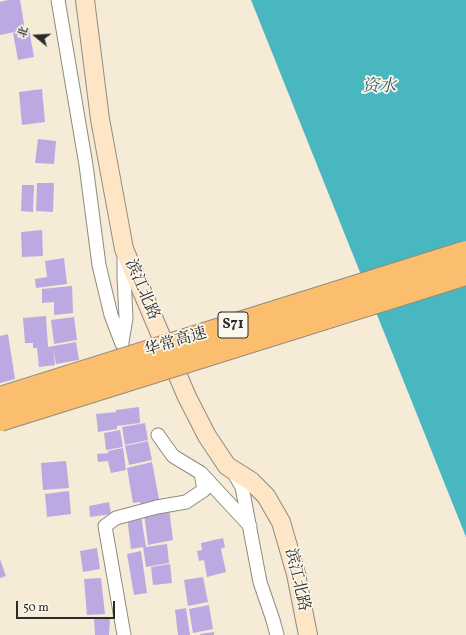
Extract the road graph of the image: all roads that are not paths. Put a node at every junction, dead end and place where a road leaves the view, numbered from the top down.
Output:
1 (58, 0) edge
2 (85, 0) edge
3 (124, 249) junction
4 (466, 252) edge
5 (466, 274) edge
6 (0, 398) edge
7 (0, 420) edge
8 (158, 435) dead end
9 (232, 470) junction
10 (201, 473) junction
11 (250, 526) junction
12 (124, 635) edge
13 (277, 635) edge
14 (308, 635) edge

1 - 3 street
2 - 3 street, 滨江北路
3 - 9 street, 滨江北路
4 - 6 highway, 华常高速 / S71, bridge
5 - 7 highway, 华常高速 / S71, bridge
8 - 10 street
9 - 11 street
9 - 14 street, 滨江北路
10 - 11 street
10 - 12 street
11 - 13 street

